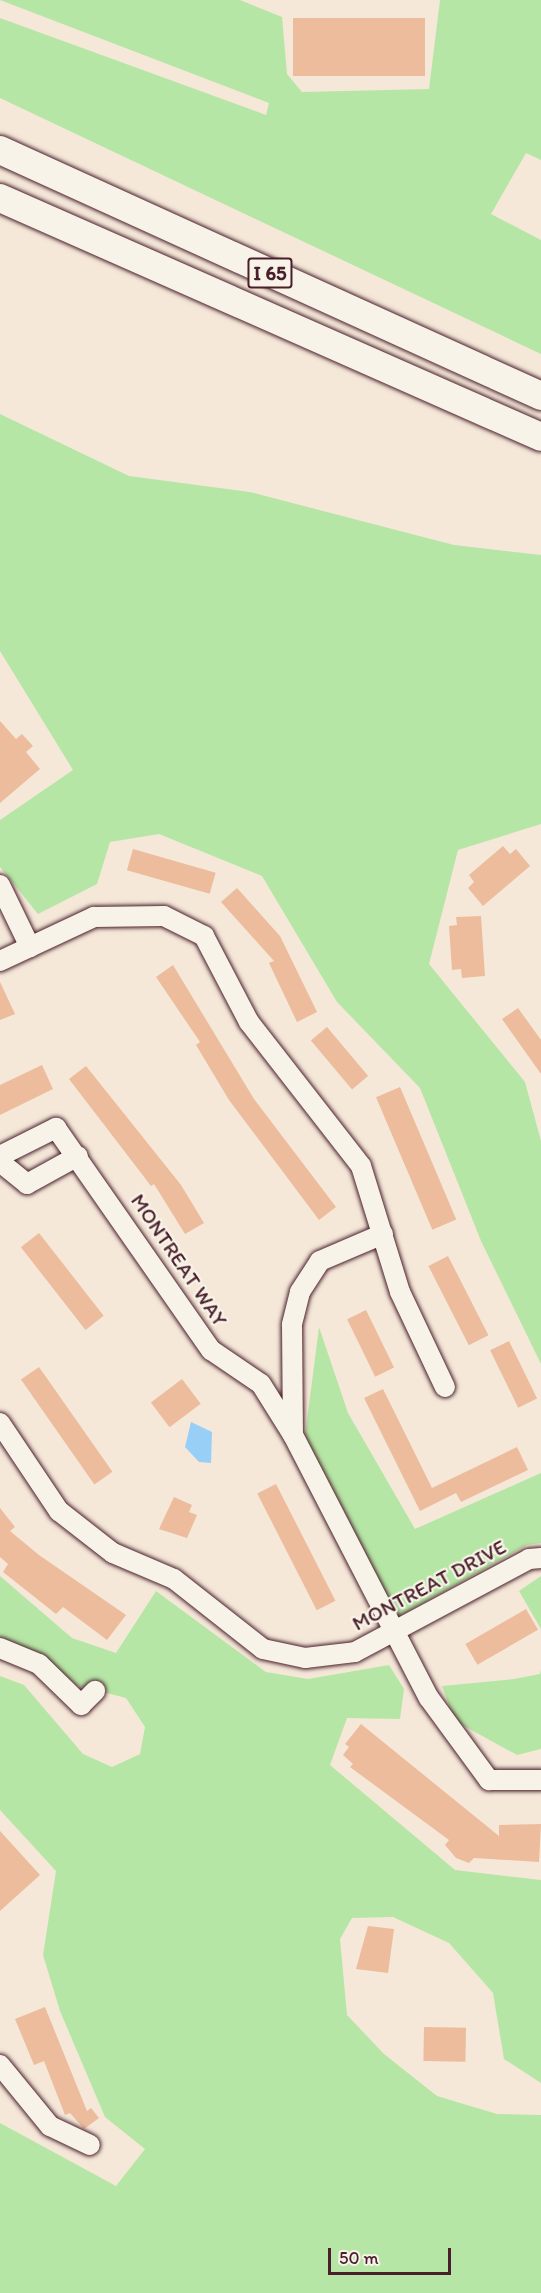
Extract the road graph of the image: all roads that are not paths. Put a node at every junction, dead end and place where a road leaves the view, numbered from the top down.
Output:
1 (0, 150) edge
2 (0, 198) edge
3 (541, 396) edge
4 (541, 437) edge
5 (0, 885) edge
6 (30, 947) junction
7 (0, 961) edge
8 (0, 1156) edge
9 (78, 1156) junction
10 (0, 1162) edge
11 (383, 1234) junction
12 (445, 1387) dead end
13 (0, 1423) edge
14 (293, 1435) junction
15 (541, 1558) edge
16 (393, 1633) junction
17 (0, 1648) edge
18 (95, 1691) dead end
19 (541, 1780) edge
20 (0, 2065) edge
21 (90, 2145) dead end

1 - 3 highway, I 65
2 - 4 highway, I 65
5 - 6 street
6 - 7 street
6 - 11 street
8 - 9 street, MONTREAT WAY
9 - 10 street
9 - 14 street, MONTREAT WAY
11 - 12 street
11 - 14 street, MONTREAT WAY
13 - 16 street, MONTREAT DRIVE
14 - 16 street, MONTREAT WAY
15 - 16 street, MONTREAT DRIVE
16 - 19 street, MONTREAT WAY
17 - 18 street
20 - 21 street

